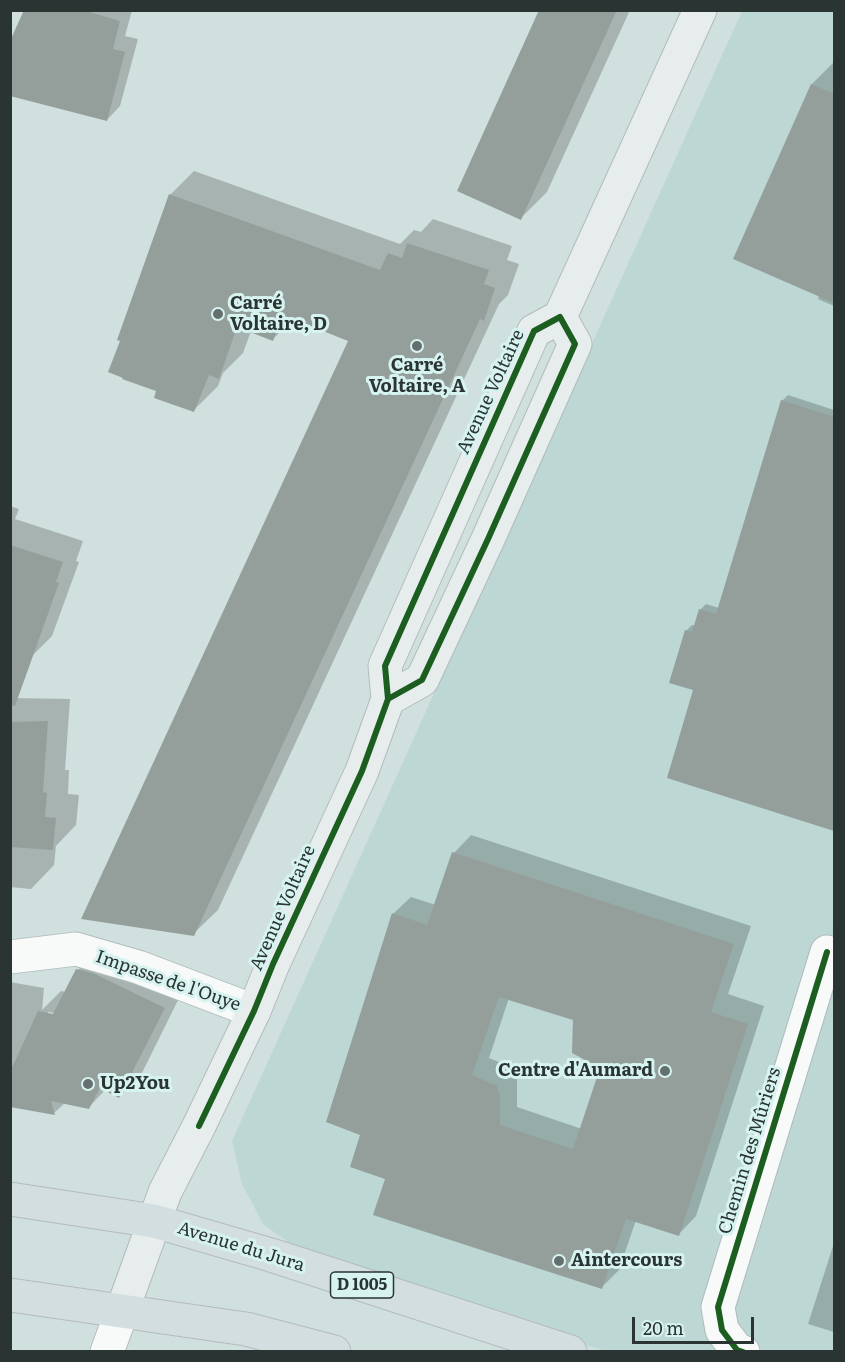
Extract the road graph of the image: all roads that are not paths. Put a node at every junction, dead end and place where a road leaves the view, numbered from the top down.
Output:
1 (700, 10) edge
2 (560, 317) junction
3 (387, 699) junction
4 (827, 952) dead end
5 (10, 957) edge
6 (254, 1011) junction
7 (10, 1199) edge
8 (154, 1221) junction
9 (10, 1295) edge
10 (122, 1311) junction
11 (107, 1352) edge
12 (334, 1352) edge
13 (570, 1352) edge
14 (743, 1352) edge

1 - 2 main road
2 - 3 main road, Avenue Voltaire
2 - 3 main road
3 - 6 main road, Avenue Voltaire
4 - 14 street, Chemin des Mûriers
5 - 6 street, Impasse de l'Ouye
6 - 8 main road, Avenue Voltaire
7 - 8 main road, Avenue du Jura / D 1005
8 - 10 main road, Avenue Voltaire
8 - 13 main road, Avenue du Jura / D 1005
9 - 10 main road
10 - 11 street
10 - 12 main road

